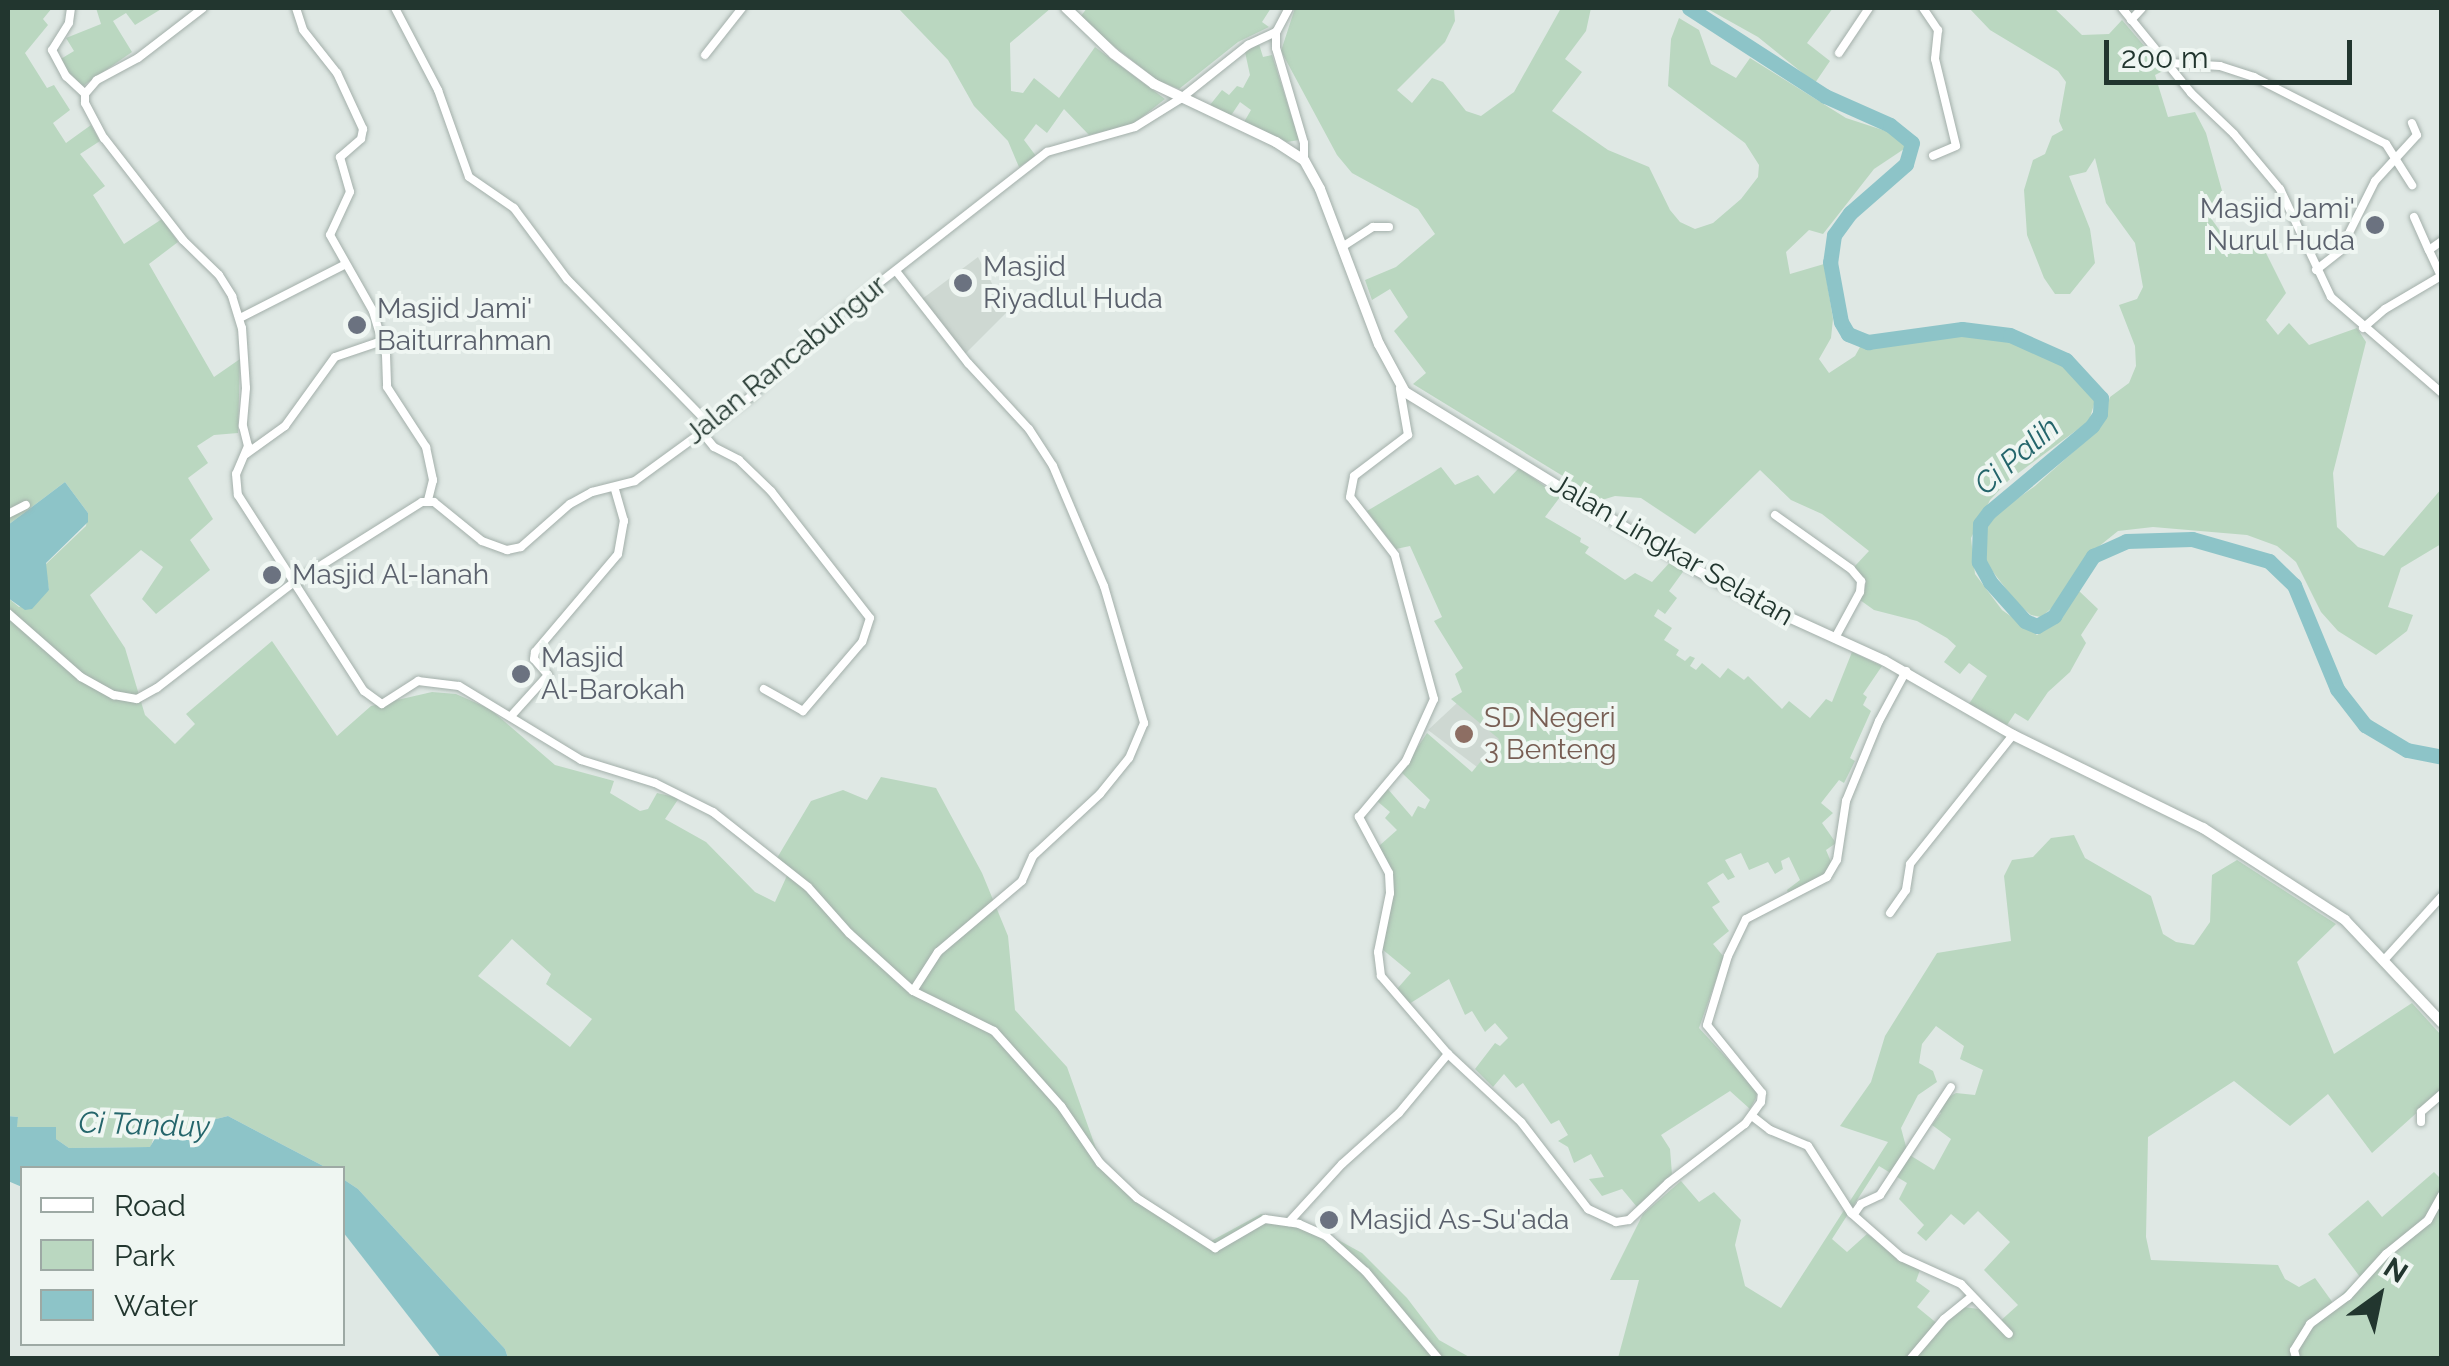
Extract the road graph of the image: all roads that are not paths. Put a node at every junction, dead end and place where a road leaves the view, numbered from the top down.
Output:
1 (71, 8) edge
2 (203, 8) edge
3 (296, 8) edge
4 (395, 8) edge
5 (742, 8) edge
6 (1066, 8) edge
7 (1289, 8) edge
8 (1869, 8) edge
9 (1923, 8) edge
10 (2122, 8) edge
11 (2142, 8) edge
12 (2131, 20) junction
13 (1276, 32) junction
14 (1839, 53) dead end
15 (705, 54) dead end
16 (2170, 62) junction
17 (85, 94) junction
18 (1180, 98) junction
19 (2412, 123) dead end
20 (1933, 156) dead end
21 (2397, 157) junction
22 (1304, 160) junction
23 (2412, 186) dead end
24 (2414, 217) dead end
25 (1389, 227) dead end
26 (2442, 241) edge
27 (1342, 247) junction
28 (2429, 250) junction
29 (344, 265) junction
30 (2316, 270) junction
31 (896, 271) junction
32 (2441, 276) edge
33 (240, 318) junction
34 (2363, 328) junction
35 (382, 341) junction
36 (1399, 384) junction
37 (2442, 393) edge
38 (704, 427) junction
39 (246, 454) junction
40 (614, 486) junction
41 (428, 500) junction
42 (26, 504) dead end
43 (8, 514) edge
44 (1775, 515) dead end
45 (293, 582) junction
46 (8, 613) edge
47 (1835, 638) junction
48 (1906, 672) junction
49 (764, 689) dead end
50 (512, 715) junction
51 (2013, 735) junction
52 (2442, 896) edge
53 (1890, 913) dead end
54 (2384, 959) junction
55 (913, 991) junction
56 (2442, 1023) edge
57 (1448, 1054) junction
58 (1951, 1087) dead end
59 (2442, 1094) edge
60 (1752, 1116) junction
61 (2421, 1122) dead end
62 (2442, 1195) edge
63 (1854, 1214) junction
64 (1289, 1222) junction
65 (1972, 1296) junction
66 (2009, 1334) dead end
67 (1438, 1358) edge
68 (1911, 1358) edge
69 (2296, 1358) edge

1 - 17 street
2 - 17 street
3 - 29 street
4 - 38 street
5 - 15 street
6 - 18 street
7 - 13 street
8 - 14 street
9 - 20 street
10 - 12 street
11 - 12 street
12 - 16 street
13 - 18 street, Jalan Rancabungur
13 - 22 street
16 - 21 street
16 - 30 street
17 - 33 street
18 - 22 street
18 - 31 street, Jalan Rancabungur
19 - 21 street
21 - 23 street
21 - 30 street
22 - 27 street
24 - 28 street
25 - 27 street
26 - 28 street
27 - 36 street
28 - 32 street
29 - 33 street
29 - 35 street
30 - 34 street
31 - 38 street, Jalan Rancabungur
31 - 55 street
32 - 34 street
33 - 39 street
34 - 37 street
35 - 39 street
35 - 41 street
36 - 47 street, Jalan Lingkar Selatan
36 - 57 street
38 - 40 street, Jalan Rancabungur
38 - 49 street
39 - 45 street
40 - 41 street, Jalan Rancabungur
40 - 50 street
41 - 45 street
42 - 43 street
44 - 47 street
45 - 46 street
45 - 50 street
47 - 48 street, Jalan Lingkar Selatan
48 - 51 street, Jalan Lingkar Selatan
48 - 60 street
50 - 55 street
51 - 53 street
51 - 54 street, Jalan Lingkar Selatan
52 - 54 street
54 - 56 street, Jalan Lingkar Selatan
55 - 64 street
57 - 60 street
57 - 64 street
58 - 63 street
59 - 61 street
60 - 63 street
62 - 69 street
63 - 65 street
64 - 67 street
65 - 66 street
65 - 68 street

